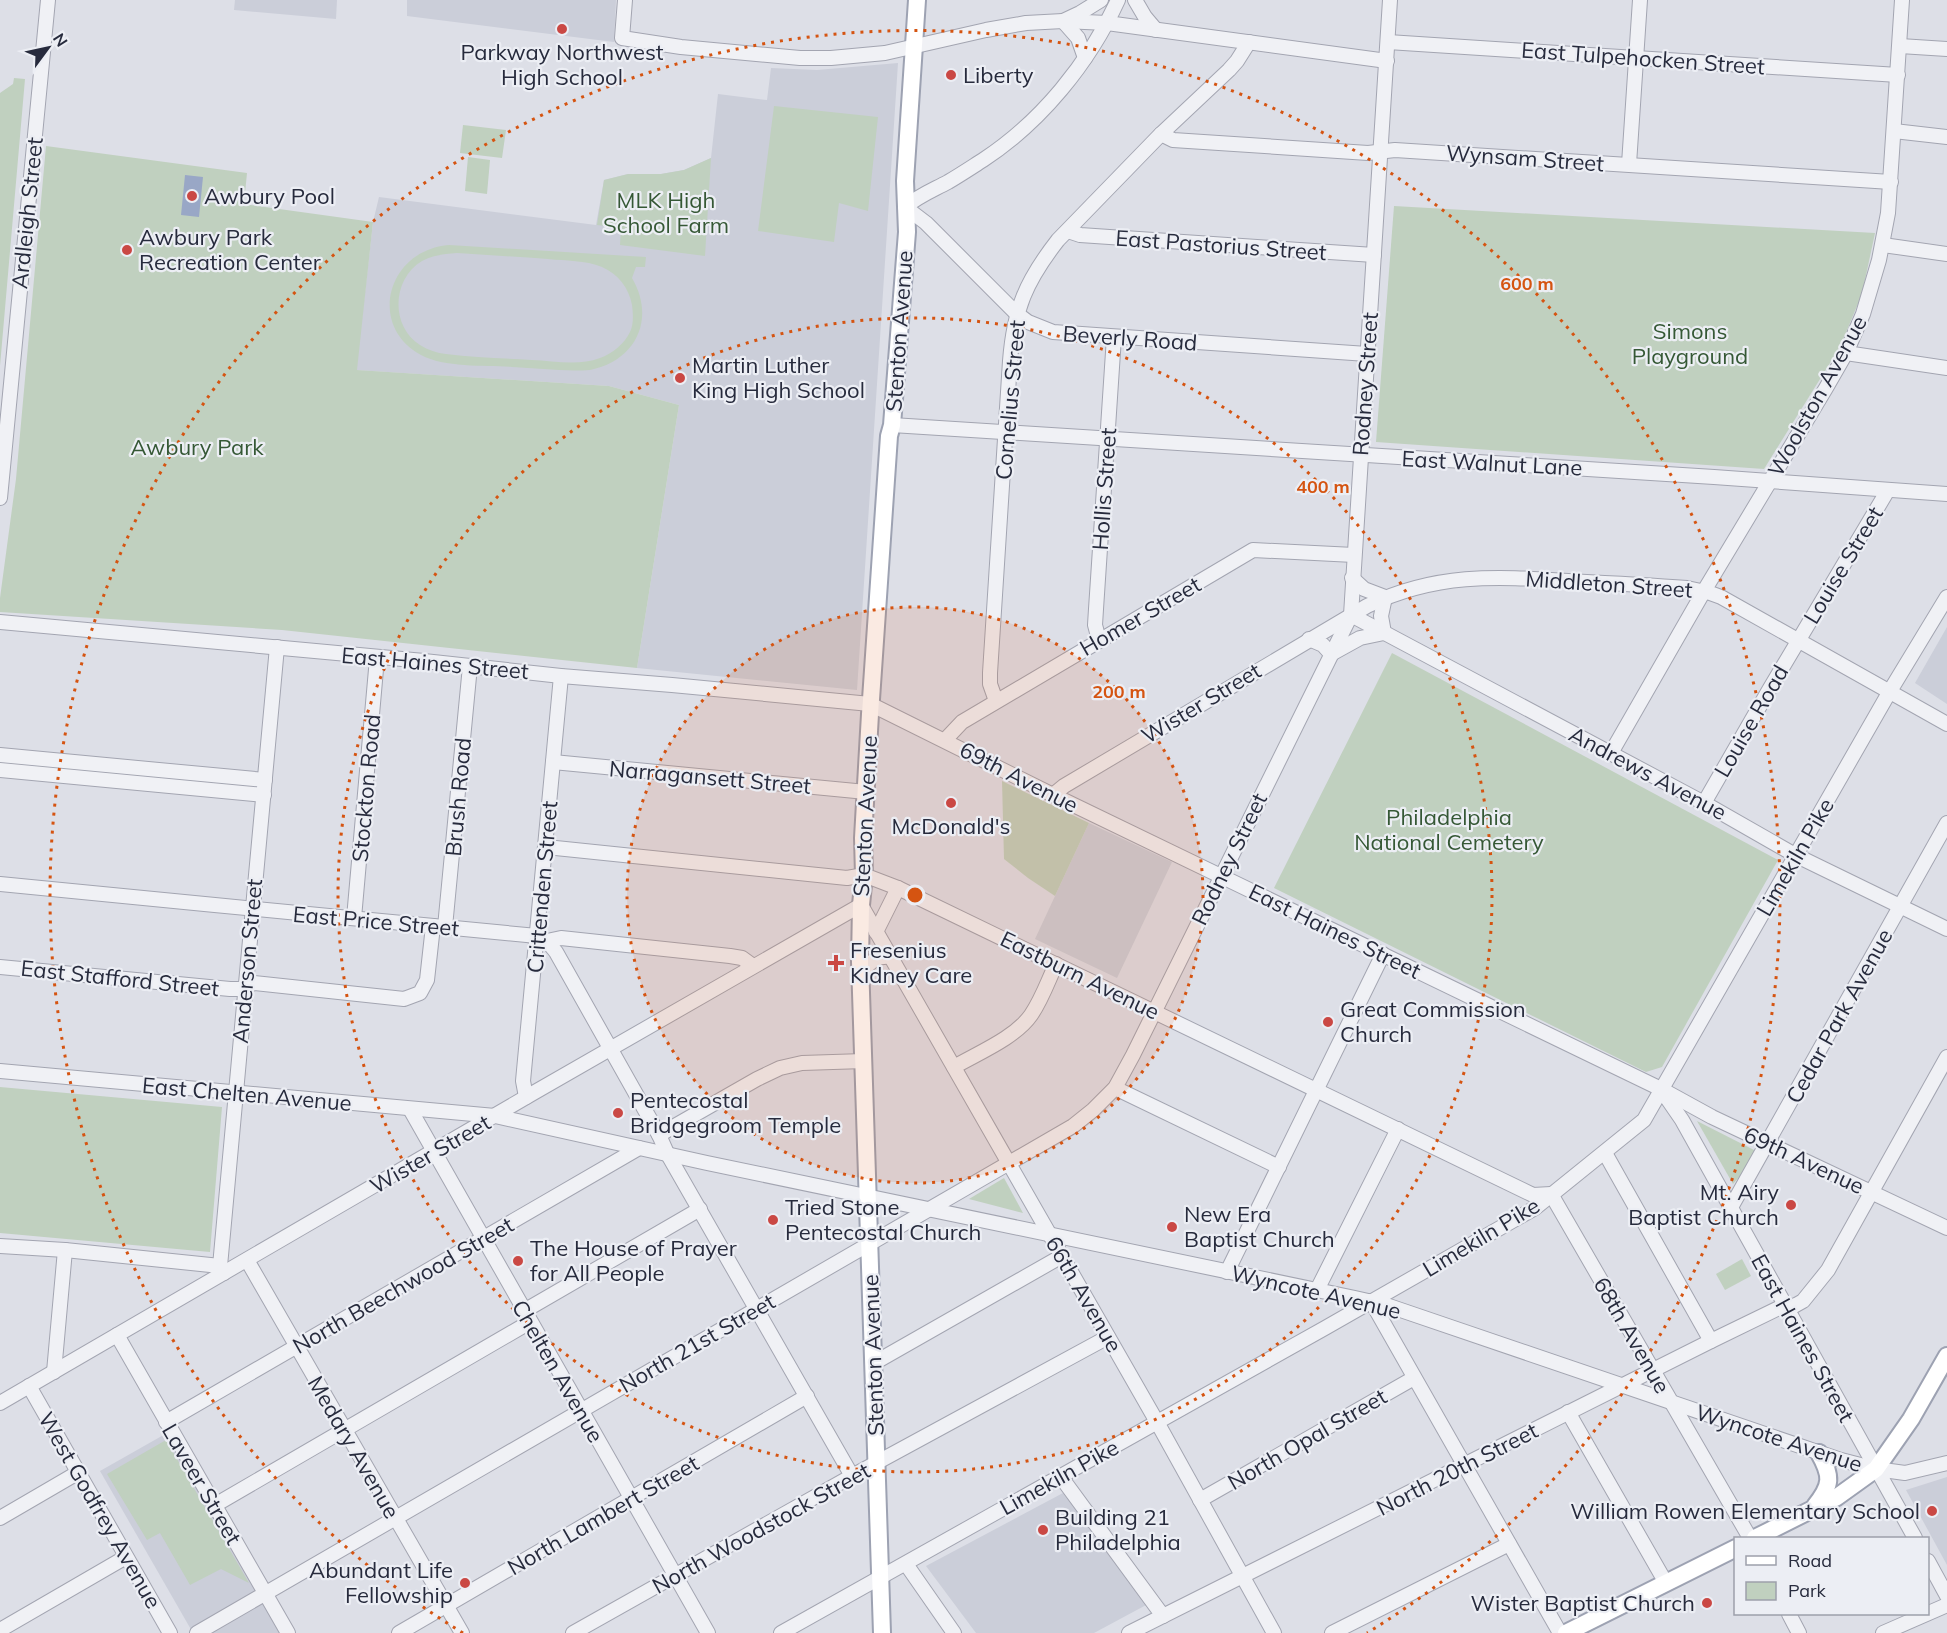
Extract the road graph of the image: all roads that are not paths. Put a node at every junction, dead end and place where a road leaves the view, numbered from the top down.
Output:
1 (48, 0) edge
2 (625, 0) edge
3 (917, 0) edge
4 (1101, 0) edge
5 (1118, 0) edge
6 (1135, 0) edge
7 (1390, 0) edge
8 (1640, 0) edge
9 (1902, 0) edge
10 (1063, 21) junction
11 (1107, 23) junction
12 (1156, 30) junction
13 (1249, 42) junction
14 (1388, 42) junction
15 (1900, 46) junction
16 (914, 47) junction
17 (1947, 49) edge
18 (1084, 58) junction
19 (1636, 58) junction
20 (1387, 61) junction
21 (1898, 75) junction
22 (1894, 130) junction
23 (1161, 134) junction
24 (1947, 137) edge
25 (1380, 152) junction
26 (1629, 164) junction
27 (1891, 182) junction
28 (905, 207) junction
29 (1068, 231) junction
30 (1883, 245) junction
31 (1947, 254) edge
32 (1374, 255) junction
33 (1016, 313) junction
34 (1114, 338) junction
35 (1846, 353) junction
36 (1367, 354) junction
37 (1947, 369) edge
38 (892, 425) junction
39 (1005, 433) junction
40 (1107, 439) junction
41 (1360, 456) junction
42 (1770, 481) junction
43 (1888, 490) junction
44 (1947, 494) edge
45 (0, 498) edge
46 (1354, 555) junction
47 (1352, 578) junction
48 (1704, 591) junction
49 (1385, 597) junction
50 (1947, 597) edge
51 (1351, 615) junction
52 (0, 622) edge
53 (1384, 633) junction
54 (1308, 639) junction
55 (1099, 640) junction
56 (1798, 640) junction
57 (277, 647) junction
58 (1331, 654) junction
59 (377, 658) junction
60 (470, 666) junction
61 (561, 676) junction
62 (1890, 691) junction
63 (996, 701) junction
64 (870, 704) junction
65 (1947, 724) edge
66 (945, 740) junction
67 (1611, 753) junction
68 (0, 755) edge
69 (553, 762) junction
70 (0, 770) edge
71 (265, 780) junction
72 (866, 792) junction
73 (264, 795) junction
74 (1053, 795) junction
75 (1704, 803) junction
76 (1947, 823) edge
77 (546, 847) junction
78 (1167, 850) joint
79 (1795, 855) junction
80 (864, 875) junction
81 (1221, 876) junction
82 (0, 884) edge
83 (898, 888) junction
84 (861, 905) junction
85 (1900, 907) junction
86 (253, 908) junction
87 (354, 918) junction
88 (439, 927) junction
89 (1947, 928) edge
90 (876, 932) junction
91 (542, 938) junction
92 (1383, 954) junction
93 (890, 957) junction
94 (1056, 964) junction
95 (753, 966) junction
96 (0, 967) edge
97 (860, 974) junction
98 (246, 986) junction
99 (1156, 1011) junction
100 (611, 1049) junction
101 (1947, 1057) edge
102 (864, 1061) junction
103 (954, 1067) junction
104 (0, 1071) edge
105 (1115, 1088) junction
106 (1661, 1089) junction
107 (1316, 1090) junction
108 (235, 1093) junction
109 (526, 1098) junction
110 (410, 1109) junction
111 (495, 1116) junction
112 (1398, 1129) junction
113 (659, 1135) junction
114 (1768, 1143) junction
115 (639, 1148) junction
116 (433, 1151) junction
117 (667, 1153) junction
118 (1605, 1153) junction
119 (1008, 1162) junction
120 (1278, 1167) junction
121 (1871, 1192) junction
122 (1551, 1194) junction
123 (866, 1196) junction
124 (700, 1209) junction
125 (929, 1209) junction
126 (1730, 1209) junction
127 (1947, 1228) edge
128 (1050, 1234) junction
129 (482, 1239) junction
130 (869, 1244) junction
131 (0, 1246) edge
132 (65, 1250) junction
133 (1062, 1256) junction
134 (247, 1260) junction
135 (222, 1270) junction
136 (1227, 1272) junction
137 (1317, 1290) junction
138 (1371, 1301) junction
139 (1785, 1305) junction
140 (756, 1309) junction
141 (527, 1317) junction
142 (117, 1335) junction
143 (1108, 1337) junction
144 (1711, 1341) junction
145 (296, 1347) junction
146 (1947, 1356) edge
147 (874, 1363) junction
148 (1652, 1371) junction
149 (54, 1372) junction
150 (1414, 1378) junction
151 (29, 1386) junction
152 (1621, 1386) junction
153 (807, 1396) junction
154 (0, 1403) edge
155 (1672, 1403) junction
156 (581, 1410) junction
157 (1568, 1412) junction
158 (166, 1422) junction
159 (1157, 1422) junction
160 (344, 1431) junction
161 (1819, 1453) junction
162 (1947, 1463) edge
163 (877, 1464) junction
164 (1464, 1465) junction
165 (1876, 1469) junction
166 (79, 1472) junction
167 (852, 1476) junction
168 (1061, 1477) junction
169 (631, 1499) junction
170 (1200, 1500) junction
171 (215, 1505) junction
172 (1812, 1510) junction
173 (0, 1518) edge
174 (395, 1518) junction
175 (1749, 1537) edge
176 (1759, 1537) edge
177 (1914, 1537) edge
178 (1509, 1544) junction
179 (1734, 1549) edge
180 (126, 1557) junction
181 (1929, 1563) edge
182 (906, 1564) junction
183 (675, 1576) junction
184 (1243, 1576) junction
185 (880, 1579) junction
186 (1666, 1583) junction
187 (265, 1593) junction
188 (1947, 1596) edge
189 (1947, 1605) edge
190 (446, 1606) junction
191 (1929, 1613) edge
192 (1790, 1615) edge
193 (1924, 1615) edge
194 (1163, 1616) junction
195 (0, 1630) edge
196 (170, 1633) edge
197 (196, 1633) edge
198 (288, 1633) edge
199 (399, 1633) edge
200 (462, 1633) edge
201 (573, 1633) edge
202 (708, 1633) edge
203 (781, 1633) edge
204 (882, 1633) edge
205 (954, 1633) edge
206 (1129, 1633) edge
207 (1274, 1633) edge
208 (1332, 1633) edge
209 (1560, 1633) edge
210 (1566, 1633) edge
211 (1799, 1633) edge
212 (1883, 1633) edge

1 - 45 street, Ardleigh Street
2 - 16 street
3 - 16 main road, Stenton Avenue
4 - 10 street
5 - 11 street
6 - 12 street
7 - 14 street, Rodney Street
8 - 19 street
9 - 15 street, Woolston Avenue
10 - 11 street
10 - 16 street
10 - 18 street
11 - 12 street
11 - 18 street
12 - 13 street
13 - 20 street
13 - 23 street, Cornelius Street
14 - 19 street, East Tulpehocken Street
14 - 20 street, Rodney Street
15 - 17 street
15 - 21 street, Woolston Avenue
16 - 28 main road, Stenton Avenue
18 - 28 street
19 - 21 street, East Tulpehocken Street
19 - 26 street
20 - 25 street, Rodney Street
21 - 22 street, Woolston Avenue
22 - 24 street
22 - 27 street, Woolston Avenue
23 - 25 street, Wynsam Street
23 - 29 street, Cornelius Street
25 - 26 street, Wynsam Street
25 - 32 street, Rodney Street
26 - 27 street, Wynsam Street
27 - 30 street, Woolston Avenue
28 - 33 street, Beverly Road
28 - 38 main road, Stenton Avenue
29 - 32 street, East Pastorius Street
29 - 33 street, Cornelius Street
30 - 31 street
30 - 35 street, Woolston Avenue
32 - 36 street, Rodney Street
33 - 34 street, Beverly Road
33 - 39 street, Cornelius Street
34 - 36 street, Beverly Road
34 - 40 street, Hollis Street
35 - 37 street
35 - 42 street, Woolston Avenue
36 - 41 street, Rodney Street
38 - 39 street, East Walnut Lane
38 - 64 main road, Stenton Avenue
39 - 40 street, East Walnut Lane
39 - 63 street, Cornelius Street
40 - 41 street, East Walnut Lane
40 - 55 street, Hollis Street
41 - 42 street, East Walnut Lane
41 - 46 street, Rodney Street
42 - 43 street, East Walnut Lane
42 - 48 street, Woolston Avenue
43 - 44 street, East Walnut Lane
43 - 56 street, Louise Street
46 - 47 street, Rodney Street
46 - 55 street, Homer Street
47 - 49 street
47 - 51 street, Rodney Street
48 - 49 street, Middleton Street
48 - 56 street, Middleton Street
48 - 67 street, Woolston Avenue
49 - 51 street, Middleton Street
49 - 53 street
50 - 62 street, Limekiln Pike
51 - 53 street, Andrews Avenue
51 - 54 street, Wister Street
51 - 58 street, Rodney Street
52 - 57 street, East Haines Street
53 - 58 street
53 - 67 street, Andrews Avenue
54 - 58 street
54 - 74 street, Wister Street
55 - 63 street, Homer Street
56 - 62 street, Middleton Street
56 - 75 street, Louise Road
57 - 59 street, East Haines Street
57 - 71 street, Anderson Street
58 - 81 street, Rodney Street
59 - 60 street, East Haines Street
59 - 87 street, Stockton Road
60 - 61 street, East Haines Street
60 - 88 street, Brush Road
61 - 64 street, East Haines Street
61 - 69 street, Crittenden Street
62 - 65 street, Middleton Street
62 - 79 street, Limekiln Pike
63 - 66 street, Homer Street
64 - 66 street, 69th Avenue
64 - 72 main road, Stenton Avenue
66 - 74 street, 69th Avenue
67 - 75 street, Andrews Avenue
68 - 71 street
69 - 72 street, Narragansett Street
69 - 77 street, Crittenden Street
70 - 73 street
71 - 73 street, Anderson Street
72 - 80 main road, Stenton Avenue
73 - 86 street, Anderson Street
74 - 78 street, 69th Avenue
75 - 79 street, Andrews Avenue
76 - 85 street, Cedar Park Avenue
77 - 80 street, Eastburn Avenue
77 - 91 street, Crittenden Street
78 - 81 street, East Haines Street
79 - 85 street, Andrews Avenue
79 - 106 street, Limekiln Pike
80 - 83 street, Eastburn Avenue
80 - 84 main road, Stenton Avenue
81 - 92 street, East Haines Street
81 - 99 street, Rodney Street
82 - 86 street, East Price Street
83 - 90 street
83 - 94 street, Eastburn Avenue
84 - 90 street, 66th Avenue
84 - 95 street, Wister Street
84 - 97 main road, Stenton Avenue
85 - 89 street, Andrews Avenue
85 - 114 street, Cedar Park Avenue
86 - 87 street, East Price Street
86 - 98 street, Anderson Street
87 - 88 street, East Price Street
88 - 91 street, East Price Street
88 - 98 street, East Stafford Street
90 - 93 street, 66th Avenue
91 - 95 street, East Price Street
91 - 100 street
91 - 109 street, Crittenden Street
92 - 106 street, East Haines Street
92 - 107 street
93 - 97 street
93 - 103 street, 66th Avenue
94 - 99 street, Eastburn Avenue
94 - 103 street
95 - 100 street, Wister Street
96 - 98 street, East Stafford Street
97 - 102 main road, Stenton Avenue
98 - 108 street, Anderson Street
99 - 105 street, North 21st Street
99 - 107 street, Eastburn Avenue
100 - 109 street, Wister Street
100 - 113 street
101 - 121 street, North 20th Street
102 - 113 street
102 - 123 main road, Stenton Avenue
103 - 119 street, 66th Avenue
104 - 108 street, East Chelten Avenue
105 - 119 street, North 21st Street
105 - 120 street
106 - 114 street, 69th Avenue
106 - 118 street, Limekiln Pike
106 - 126 street, East Haines Street
107 - 112 street, Eastburn Avenue
107 - 120 street
108 - 110 street, East Chelten Avenue
108 - 135 street, Anderson Street
109 - 111 street, Wister Street
110 - 111 street, East Chelten Avenue
110 - 116 street, Chelten Avenue
111 - 115 street, Wyncote Avenue
111 - 116 street, Wister Street
112 - 122 street, Eastburn Avenue
112 - 137 street
113 - 117 street
114 - 121 street, 69th Avenue
114 - 126 street, Cedar Park Avenue
115 - 117 street, Wyncote Avenue
115 - 129 street, North Beechwood Street
116 - 129 street, Chelten Avenue
116 - 134 street, Wister Street
117 - 123 street, Wyncote Avenue
117 - 124 street
118 - 122 street, Limekiln Pike
118 - 144 street
119 - 125 street, North 21st Street
119 - 128 street, 66th Avenue
120 - 136 street
121 - 127 street, 69th Avenue
121 - 139 street, North 20th Street
122 - 138 street, Limekiln Pike
122 - 148 street, 68th Avenue
123 - 125 street, Wyncote Avenue
123 - 130 main road, Stenton Avenue
124 - 140 street
124 - 141 street
125 - 128 street, Wyncote Avenue
125 - 130 street, North 21st Street
126 - 139 street, East Haines Street
128 - 133 street, 66th Avenue
128 - 136 street, Wyncote Avenue
129 - 141 street, Chelten Avenue
129 - 145 street, North Beechwood Street
130 - 140 street, North 21st Street
130 - 147 main road, Stenton Avenue
131 - 132 street
132 - 135 street
132 - 149 street
133 - 143 street, 66th Avenue
133 - 147 street
134 - 135 street, Wister Street
134 - 145 street, Medary Avenue
135 - 142 street, Wister Street
136 - 137 street, Wyncote Avenue
137 - 138 street, Wyncote Avenue
138 - 150 street
138 - 152 street, Wyncote Avenue
138 - 159 street, Limekiln Pike
139 - 144 street, North 20th Street
139 - 165 street, East Haines Street
140 - 153 street
140 - 156 street, North 21st Street
141 - 156 street, Chelten Avenue
141 - 160 street
142 - 149 street, Wister Street
142 - 158 street, Laveer Street
143 - 159 street, 66th Avenue
143 - 163 street, North Woodstock Street
144 - 148 street, North 20th Street
145 - 158 street, North Beechwood Street
145 - 160 street, Medary Avenue
146 - 165 main road
147 - 163 main road, Stenton Avenue
148 - 152 street, North 20th Street
148 - 155 street, 68th Avenue
149 - 151 street, Wister Street
150 - 164 street
150 - 170 street, North Opal Street
151 - 154 street, Wister Street
151 - 166 street, West Godfrey Avenue
152 - 155 street, Wyncote Avenue
152 - 157 street, North 20th Street
153 - 167 street
153 - 169 street, North Lambert Street
155 - 161 street, Wyncote Avenue
155 - 175 street, 68th Avenue
156 - 169 street, Chelten Avenue
156 - 174 street, North 21st Street
157 - 164 street, North 20th Street
157 - 186 street
158 - 171 street, Laveer Street
159 - 168 street, Limekiln Pike
159 - 170 street, 66th Avenue
160 - 171 street
160 - 174 street, Medary Avenue
161 - 165 street, Wyncote Avenue
161 - 172 main road
162 - 165 street, Wyncote Avenue
163 - 167 street, North Woodstock Street
163 - 185 main road, Stenton Avenue
164 - 178 street
164 - 184 street, North 20th Street
165 - 172 main road
165 - 177 street, East Haines Street
166 - 173 street
166 - 180 street, West Godfrey Avenue
167 - 183 street, North Woodstock Street
168 - 182 street, Limekiln Pike
168 - 194 street
169 - 183 street, Chelten Avenue
169 - 190 street, North Lambert Street
170 - 184 street, 66th Avenue
171 - 187 street, Laveer Street
172 - 176 main road
174 - 187 street, North 21st Street
174 - 190 street, Medary Avenue
178 - 208 street
178 - 209 street
179 - 186 main road
180 - 195 street
180 - 196 street, West Godfrey Avenue
181 - 188 street
182 - 185 street, Limekiln Pike
182 - 205 street
183 - 201 street, North Woodstock Street
183 - 202 street, Chelten Avenue
184 - 194 street, North 20th Street
184 - 207 street, 66th Avenue
185 - 203 street, Limekiln Pike
185 - 204 main road, Stenton Avenue
186 - 210 main road
187 - 197 street, North 21st Street
187 - 198 street, Laveer Street
189 - 191 street
190 - 199 street, North Lambert Street
190 - 200 street, Medary Avenue
192 - 211 street
193 - 212 street
194 - 206 street, North 20th Street

